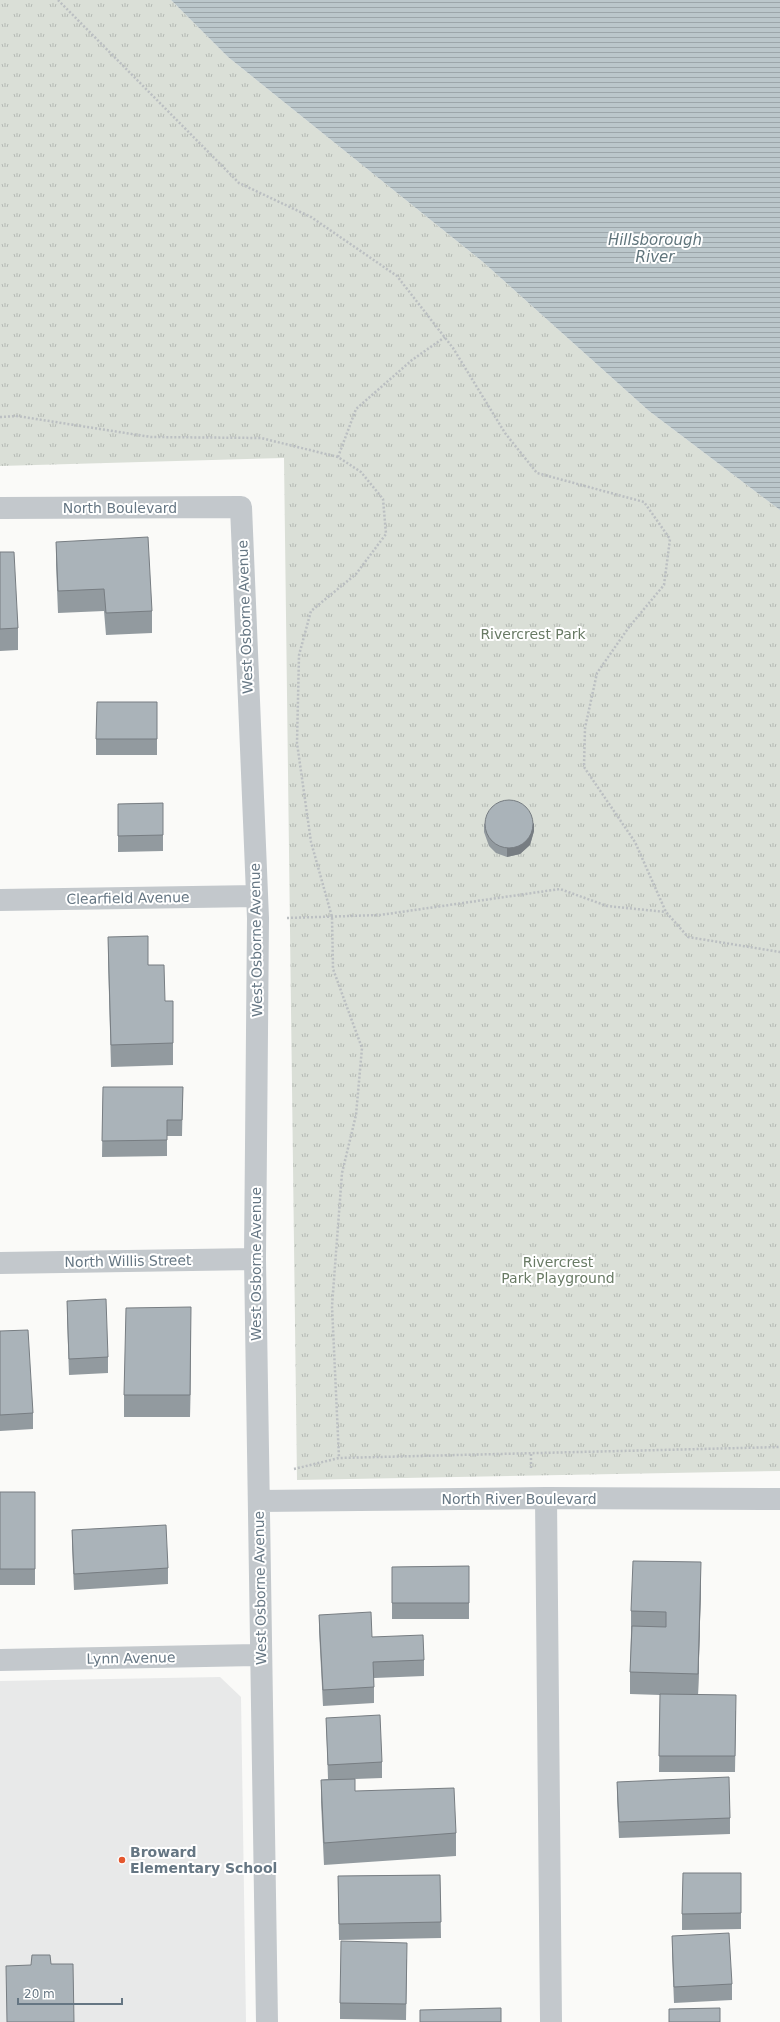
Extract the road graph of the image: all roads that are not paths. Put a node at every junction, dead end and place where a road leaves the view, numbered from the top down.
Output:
1 (241, 507) joint
2 (0, 508) edge
3 (257, 896) junction
4 (0, 900) edge
5 (256, 1259) junction
6 (0, 1263) edge
7 (546, 1498) junction
8 (780, 1499) edge
9 (258, 1501) junction
10 (261, 1655) junction
11 (0, 1660) edge
12 (267, 2022) edge
13 (551, 2022) edge

1 - 2 street, North Boulevard
1 - 3 street, West Osborne Avenue
3 - 4 street, Clearfield Avenue
3 - 5 street, West Osborne Avenue
5 - 6 street, North Willis Street
5 - 9 street, West Osborne Avenue
7 - 8 street, North River Boulevard
7 - 9 street, North River Boulevard
7 - 13 street
9 - 10 street, West Osborne Avenue
10 - 11 street, Lynn Avenue
10 - 12 street, West Osborne Avenue

